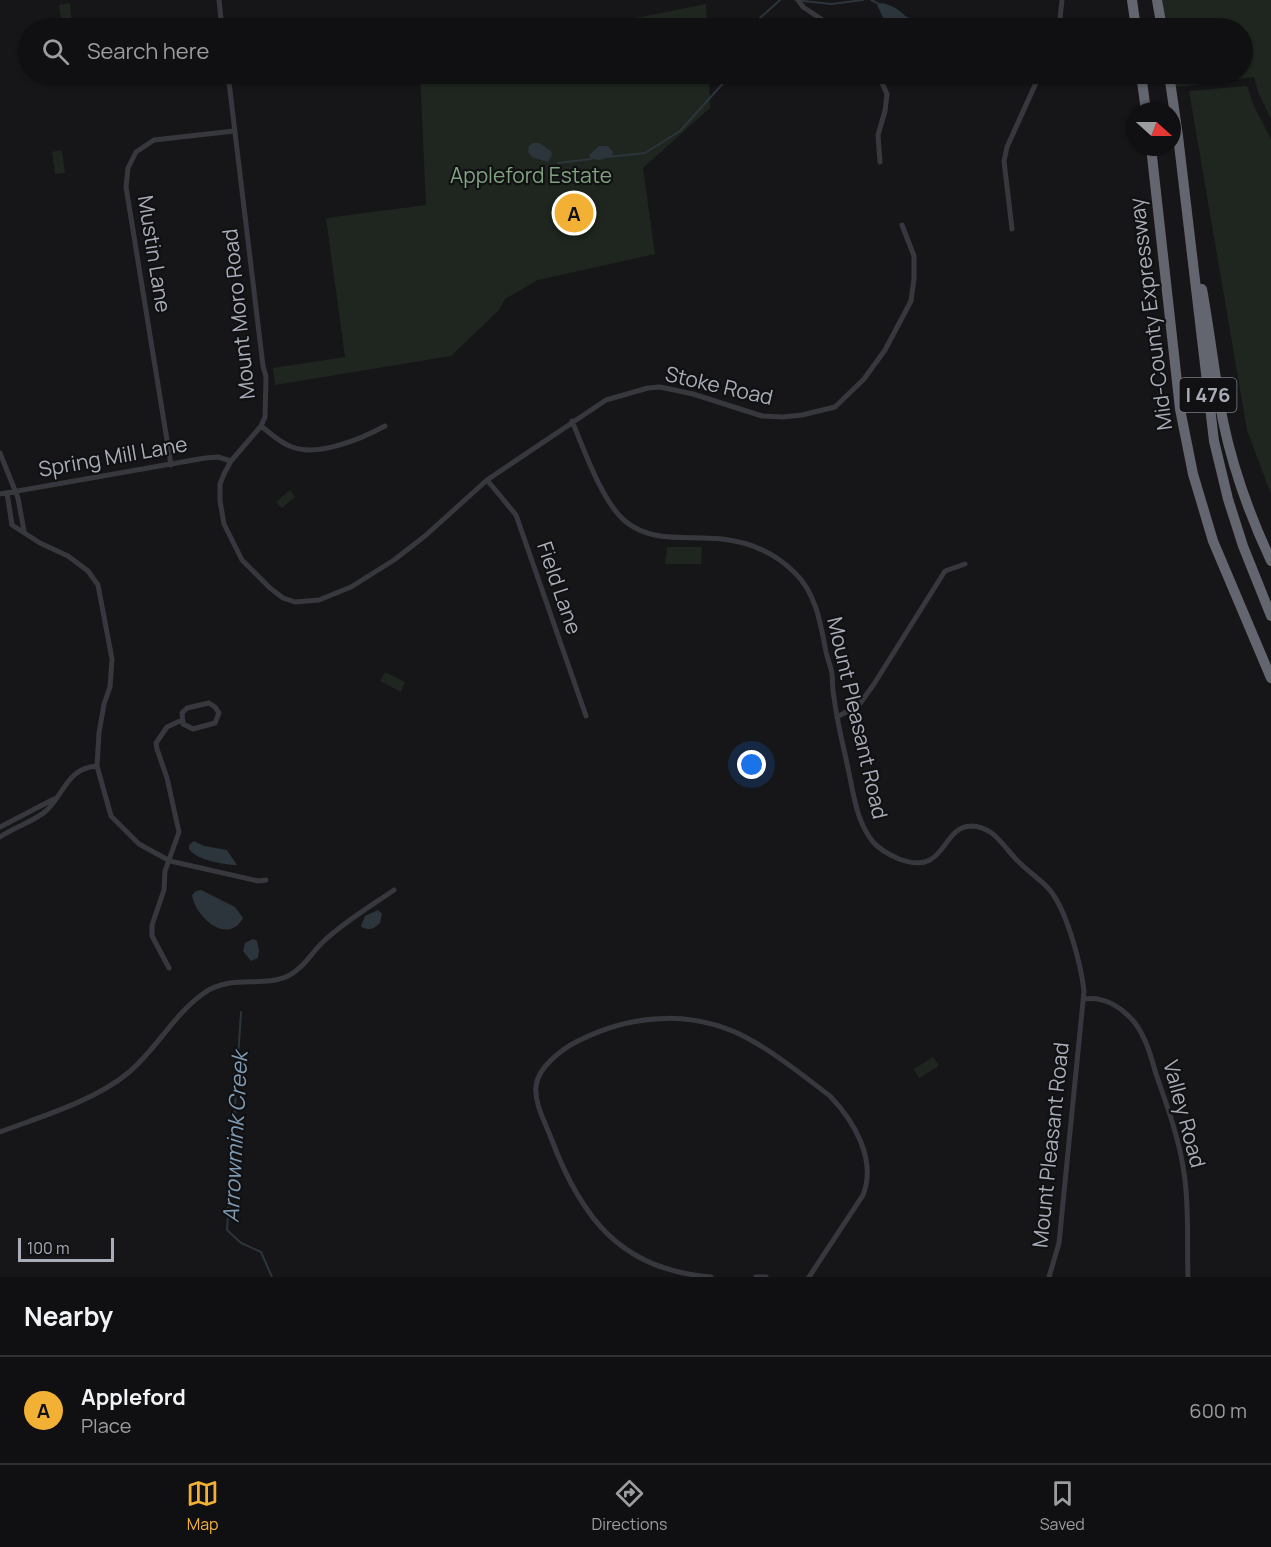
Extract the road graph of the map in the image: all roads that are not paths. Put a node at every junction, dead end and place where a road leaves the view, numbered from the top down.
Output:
1 (219, 0) edge
2 (1062, 0) edge
3 (1132, 0) edge
4 (1157, 0) edge
5 (799, 1) edge
6 (221, 18) edge
7 (820, 18) edge
8 (1060, 18) edge
9 (1135, 18) edge
10 (1160, 18) edge
11 (229, 84) edge
12 (882, 84) edge
13 (1035, 84) edge
14 (1143, 84) edge
15 (1170, 84) edge
16 (1145, 102) edge
17 (234, 131) junction
18 (1152, 156) edge
19 (880, 162) dead end
20 (1182, 165) junction
21 (902, 225) dead end
22 (1012, 229) dead end
23 (572, 421) junction
24 (261, 426) junction
25 (385, 426) dead end
26 (0, 453) edge
27 (231, 461) junction
28 (171, 465) junction
29 (487, 480) junction
30 (1240, 487) junction
31 (15, 490) junction
32 (3, 493) edge
33 (24, 531) junction
34 (1271, 547) edge
35 (1271, 561) edge
36 (965, 564) dead end
37 (1271, 616) edge
38 (1271, 679) edge
39 (586, 716) dead end
40 (837, 717) junction
41 (182, 720) junction
42 (97, 766) junction
43 (58, 797) junction
44 (0, 826) edge
45 (0, 837) edge
46 (170, 861) junction
47 (266, 880) dead end
48 (394, 890) dead end
49 (170, 968) dead end
50 (1084, 999) junction
51 (0, 1132) edge
52 (711, 1277) edge
53 (756, 1277) edge
54 (766, 1277) edge
55 (809, 1277) edge
56 (1049, 1277) edge
57 (1188, 1277) edge

1 - 6 street
2 - 8 street
3 - 9 highway
4 - 10 highway
5 - 7 street
11 - 17 street, Mount Moro Road
12 - 19 street
13 - 22 street
14 - 16 highway
15 - 20 highway, I 476
17 - 24 street, Mount Moro Road
17 - 28 street, Mustin Lane
18 - 38 highway, Mid-County Expressway / I 476
20 - 30 highway
20 - 37 highway, I 476
21 - 23 street, Stoke Road
23 - 29 street, Mount Moro Road
23 - 40 street, Mount Pleasant Road
24 - 25 street
24 - 27 street, Mount Moro Road
26 - 31 street
27 - 28 street, Spring Mill Lane
27 - 29 street, Mount Moro Road
28 - 31 street, Spring Mill Lane
29 - 39 street, Field Lane
30 - 34 highway
30 - 35 highway
31 - 32 street, Spring Mill Lane
31 - 33 street
32 - 33 street
33 - 42 street
36 - 40 street
40 - 50 street, Mount Pleasant Road
41 - 41 street
41 - 46 street
42 - 43 street
42 - 46 street
43 - 44 street
43 - 45 street
46 - 47 street
46 - 49 street
48 - 51 street
50 - 56 street, Mount Pleasant Road
50 - 57 street, Valley Road
52 - 55 street
53 - 54 street

